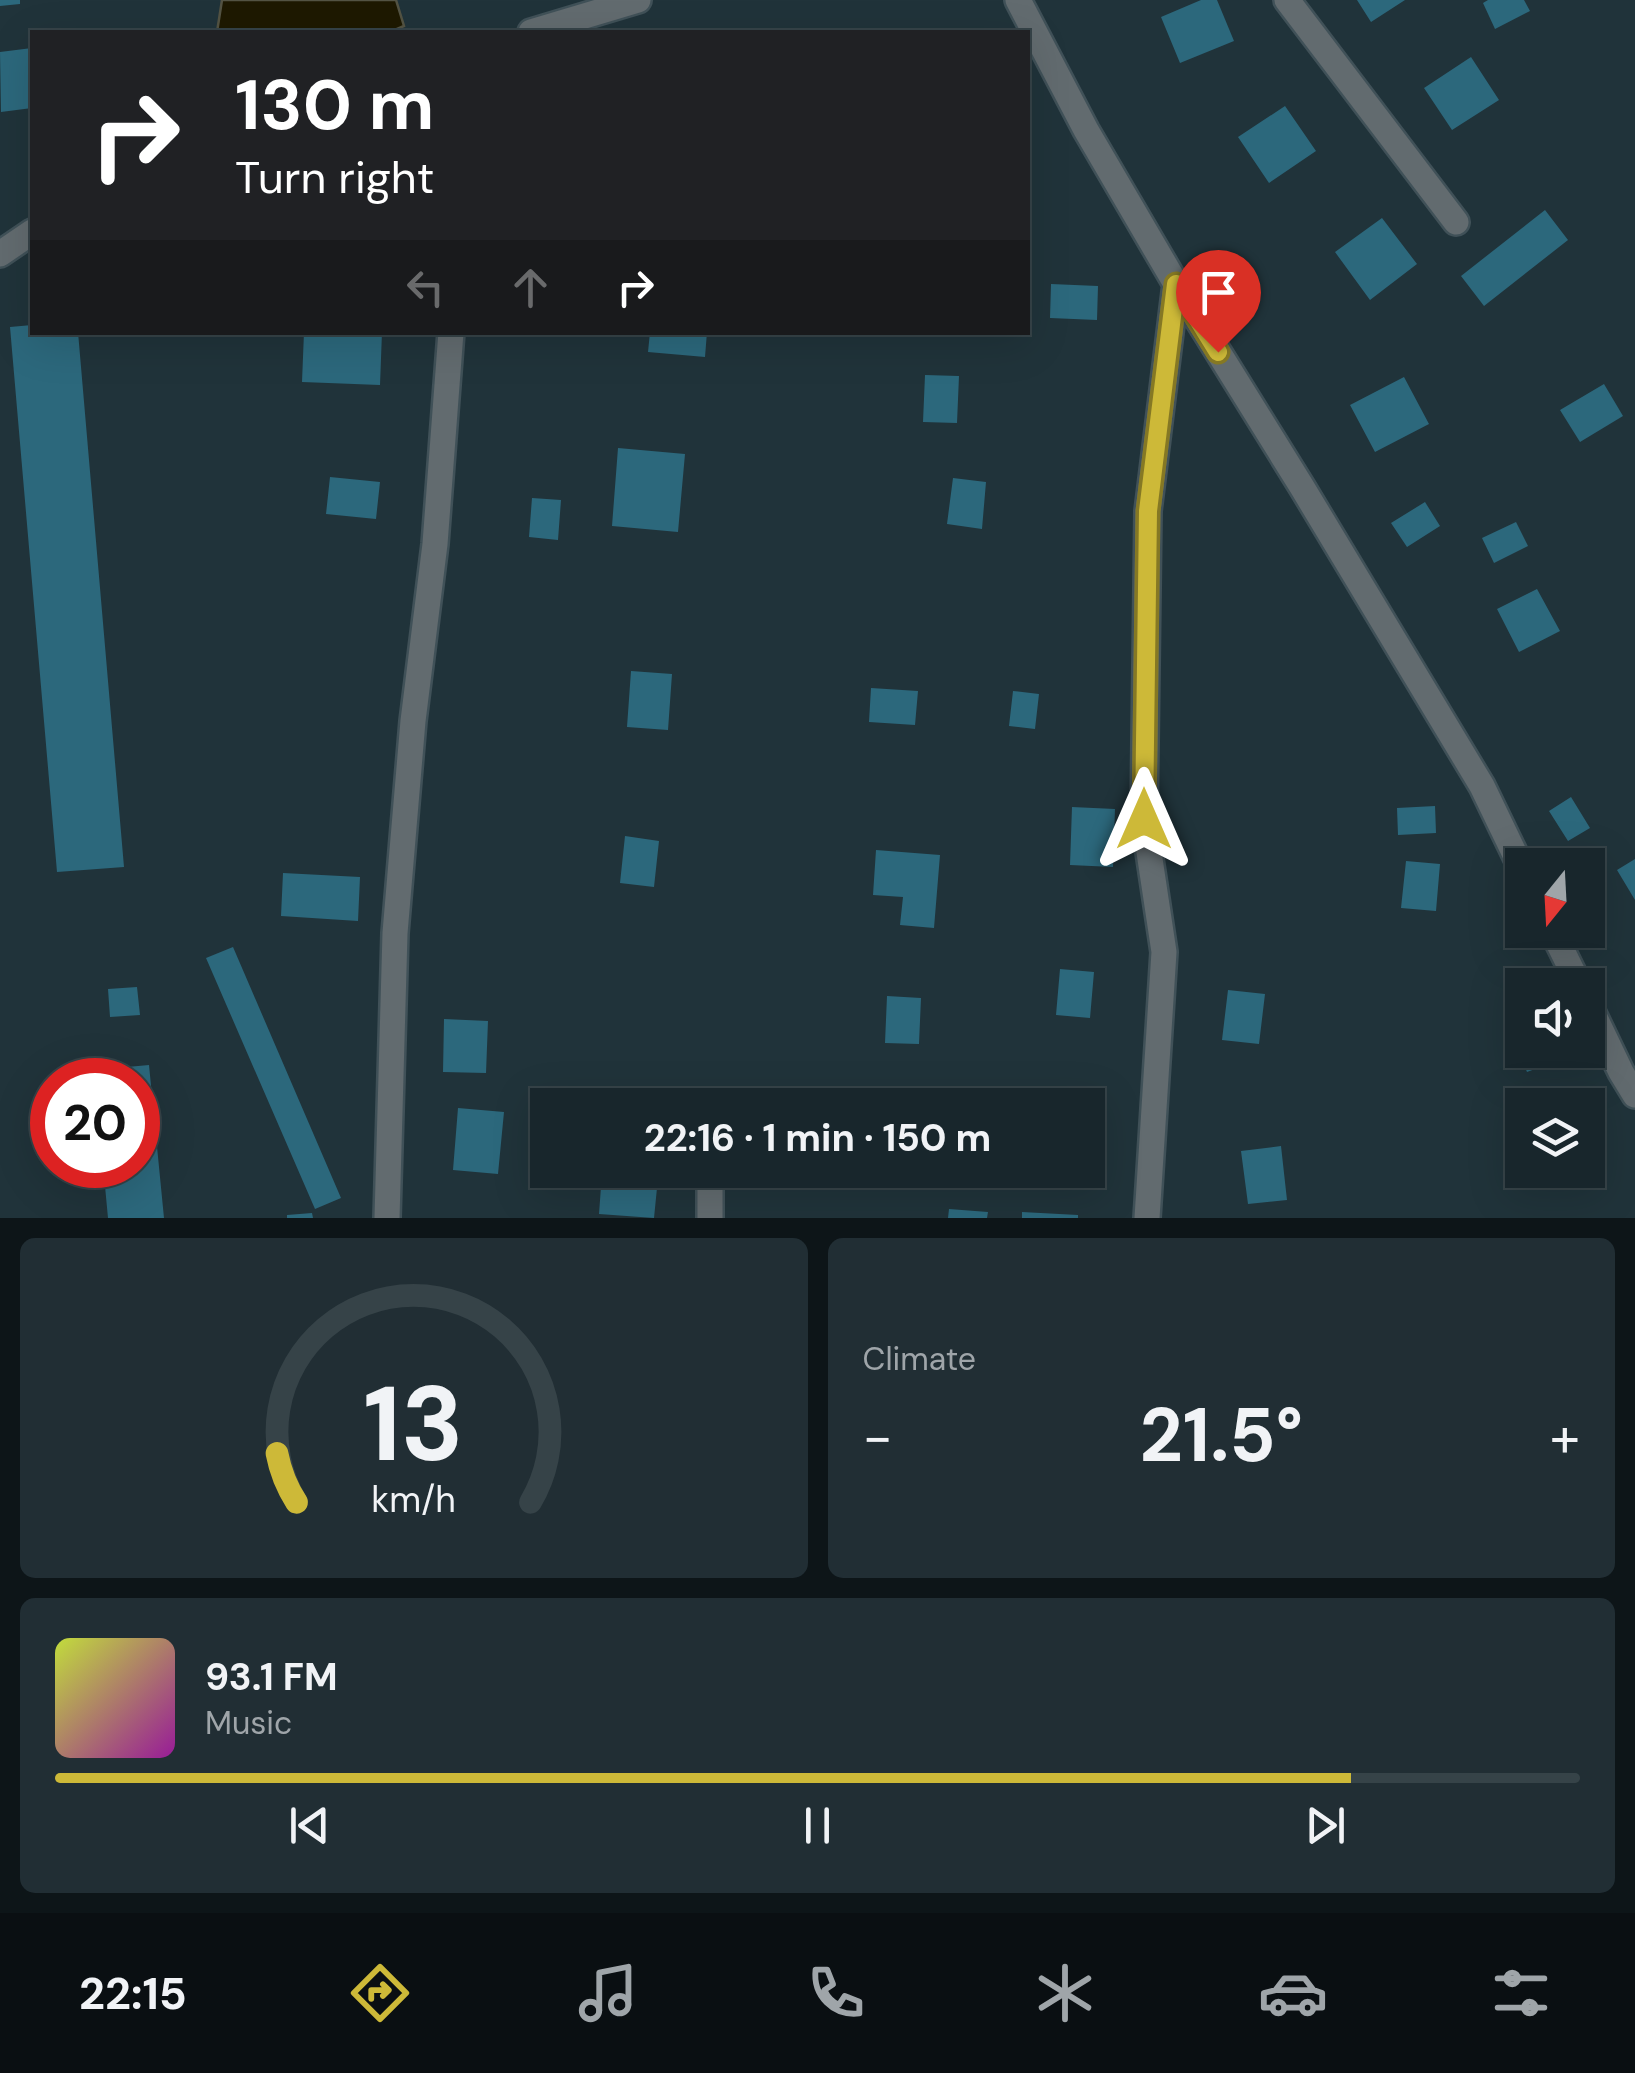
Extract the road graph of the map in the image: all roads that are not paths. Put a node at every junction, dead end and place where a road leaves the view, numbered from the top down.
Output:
1 (638, 0) edge
2 (1018, 0) edge
3 (1287, 0) edge
4 (538, 30) edge
5 (1456, 222) dead end
6 (30, 233) edge
7 (0, 254) edge
8 (1176, 284) junction
9 (452, 335) edge
10 (1512, 848) edge
11 (1605, 1039) edge
12 (1635, 1094) edge
13 (710, 1188) edge
14 (388, 1218) edge
15 (710, 1218) edge
16 (1148, 1218) edge

1 - 4 street
2 - 8 street
3 - 5 street
6 - 7 street
8 - 10 street
8 - 16 street
9 - 14 street
11 - 12 street
13 - 15 street

